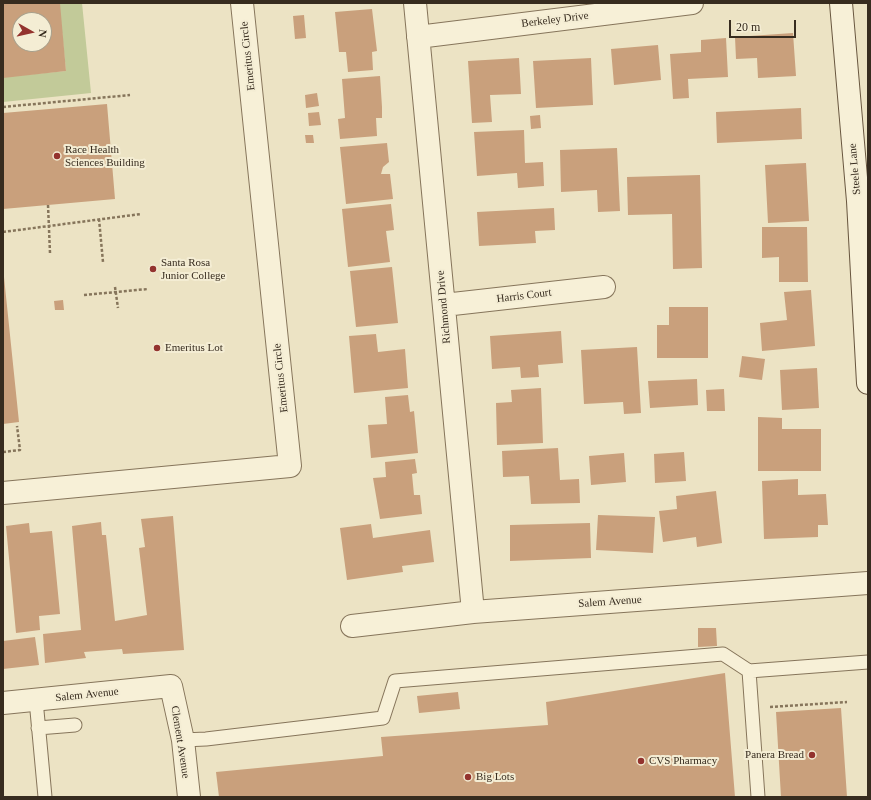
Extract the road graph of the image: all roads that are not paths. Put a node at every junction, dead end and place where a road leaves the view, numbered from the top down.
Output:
1 (242, 3) edge
2 (415, 3) edge
3 (692, 3) edge
4 (841, 3) edge
5 (418, 37) junction
6 (604, 286) dead end
7 (444, 305) junction
8 (868, 383) edge
9 (3, 493) edge
10 (868, 584) edge
11 (473, 612) junction
12 (352, 626) dead end
13 (868, 662) edge
14 (749, 672) junction
15 (170, 686) joint
16 (36, 700) junction
17 (3, 704) edge
18 (75, 725) dead end
19 (38, 728) junction
20 (183, 740) junction
21 (46, 797) edge
22 (189, 797) edge
23 (758, 797) edge

1 - 9 street, Emeritus Circle
2 - 5 street, Richmond Drive
3 - 5 street, Berkeley Drive
4 - 8 street, Steele Lane
5 - 7 street, Richmond Drive
6 - 7 street, Harris Court
7 - 11 street, Richmond Drive
10 - 11 street, Salem Avenue
11 - 12 street, Salem Avenue
13 - 14 lane
14 - 20 lane
14 - 23 lane
15 - 16 street, Salem Avenue
15 - 20 street, Clement Avenue
16 - 17 street, Salem Avenue
16 - 19 lane
18 - 19 lane
19 - 21 lane
20 - 22 street, Clement Avenue

